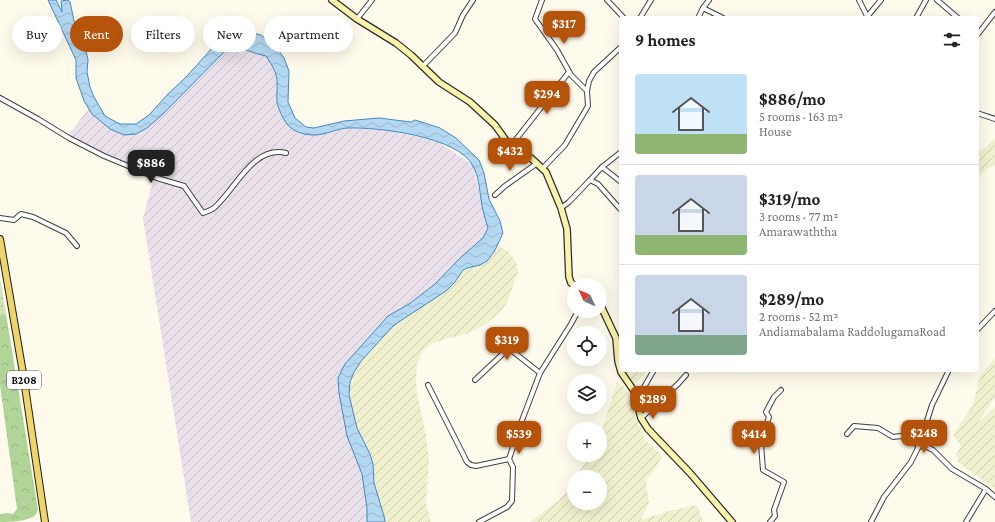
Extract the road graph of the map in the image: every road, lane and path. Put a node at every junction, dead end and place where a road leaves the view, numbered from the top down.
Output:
1 (332, 0) edge
2 (372, 0) edge
3 (473, 0) edge
4 (542, 0) edge
5 (606, 0) edge
6 (651, 0) edge
7 (709, 0) edge
8 (858, 0) edge
9 (881, 0) edge
10 (926, 0) edge
11 (937, 0) edge
12 (703, 8) junction
13 (995, 12) edge
14 (622, 16) edge
15 (641, 16) edge
16 (699, 16) edge
17 (719, 16) edge
18 (866, 16) edge
19 (869, 16) edge
20 (917, 16) edge
21 (956, 16) edge
22 (357, 19) junction
23 (979, 33) edge
24 (619, 52) edge
25 (423, 66) junction
26 (569, 72) junction
27 (587, 91) junction
28 (0, 98) edge
29 (979, 114) edge
30 (995, 118) edge
31 (510, 148) junction
32 (286, 153) dead end
33 (619, 154) edge
34 (536, 164) junction
35 (602, 167) junction
36 (542, 169) junction
37 (590, 180) junction
38 (619, 180) edge
39 (495, 195) dead end
40 (561, 208) junction
41 (619, 208) edge
42 (0, 218) edge
43 (0, 239) edge
44 (78, 246) dead end
45 (569, 278) edge
46 (995, 311) edge
47 (574, 318) edge
48 (607, 318) edge
49 (979, 328) edge
50 (619, 365) edge
51 (621, 372) edge
52 (653, 372) edge
53 (948, 372) edge
54 (540, 373) junction
55 (686, 375) dead end
56 (475, 380) dead end
57 (428, 385) dead end
58 (781, 390) dead end
59 (636, 400) junction
60 (641, 418) junction
61 (847, 434) dead end
62 (919, 446) junction
63 (509, 459) junction
64 (986, 489) junction
65 (995, 496) edge
66 (45, 522) edge
67 (479, 522) edge
68 (732, 522) edge
69 (770, 522) edge
70 (871, 522) edge
71 (966, 522) edge

1 - 22 street
2 - 22 street
3 - 25 street
4 - 26 street
5 - 14 street
6 - 15 street
7 - 12 street
8 - 18 street
9 - 19 street
10 - 20 street
11 - 21 street
12 - 16 street
12 - 17 street
13 - 23 street
22 - 25 street
24 - 27 street
25 - 31 street
26 - 27 street
26 - 31 street
27 - 36 street
28 - 32 street
29 - 30 street
31 - 34 street
33 - 35 street
34 - 36 street
34 - 39 street
35 - 37 street
35 - 38 street
36 - 40 street
37 - 40 street
37 - 41 street
40 - 45 street
42 - 44 street
43 - 66 main road, B208
46 - 49 street
47 - 54 street
48 - 50 street
51 - 59 street
52 - 59 street
53 - 62 street
54 - 56 street
54 - 63 street
55 - 60 street
57 - 63 street
58 - 69 street
59 - 60 street
60 - 68 street
61 - 62 street
62 - 64 street
62 - 70 street
63 - 67 street
64 - 65 street
64 - 71 street

